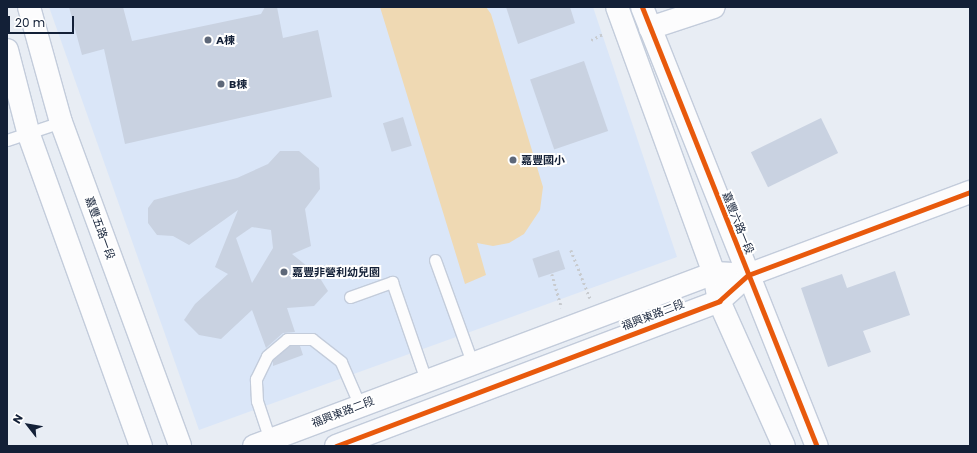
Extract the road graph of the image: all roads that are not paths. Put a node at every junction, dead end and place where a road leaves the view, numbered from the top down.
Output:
1 (28, 7) edge
2 (617, 7) edge
3 (642, 7) edge
4 (714, 7) edge
5 (650, 28) junction
6 (7, 50) edge
7 (61, 122) junction
8 (29, 134) junction
9 (7, 140) edge
10 (970, 192) edge
11 (435, 260) dead end
12 (714, 273) junction
13 (748, 275) junction
14 (350, 296) dead end
15 (719, 301) junction
16 (472, 362) junction
17 (426, 380) junction
18 (360, 406) junction
19 (262, 443) edge
20 (141, 446) edge
21 (180, 446) edge
22 (336, 446) edge
23 (784, 446) edge
24 (817, 446) edge

1 - 7 street, 嘉豐五路一段
2 - 12 street
3 - 5 street, 嘉豐六路一段
4 - 5 street
5 - 13 street, 嘉豐六路一段
6 - 8 street
7 - 8 lane
7 - 21 street, 嘉豐五路一段
8 - 9 lane
8 - 20 street
10 - 13 street, 福興東路二段
11 - 16 lane
12 - 13 street, 福興東路二段
12 - 15 street
12 - 16 street, 福興東路二段
13 - 15 street, 福興東路二段
13 - 24 street, 嘉豐六路一段
14 - 17 lane
15 - 22 street, 福興東路二段
15 - 23 street
16 - 17 street, 福興東路二段
17 - 18 street, 福興東路二段
18 - 19 street, 福興東路二段
18 - 19 lane

